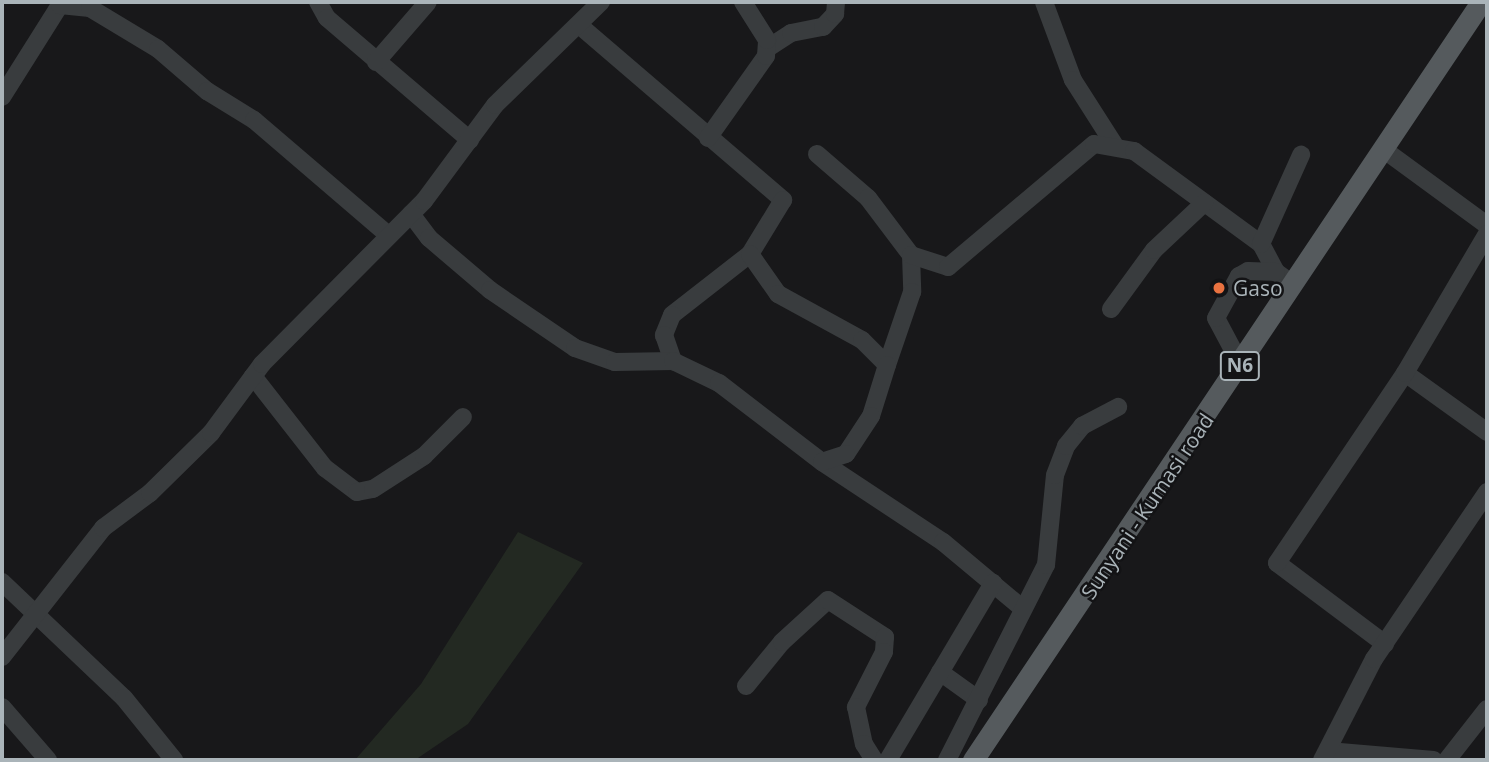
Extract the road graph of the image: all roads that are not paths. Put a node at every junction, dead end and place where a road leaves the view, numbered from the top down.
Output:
1 (317, 2) edge
2 (428, 2) edge
3 (601, 2) edge
4 (743, 2) edge
5 (836, 2) edge
6 (1044, 2) edge
7 (1481, 2) edge
8 (579, 25) junction
9 (768, 48) junction
10 (376, 62) junction
11 (2, 97) edge
12 (708, 138) junction
13 (470, 140) junction
14 (1114, 144) junction
15 (1383, 149) junction
16 (817, 154) dead end
17 (1301, 155) dead end
18 (1204, 203) junction
19 (411, 214) junction
20 (1487, 225) edge
21 (393, 232) junction
22 (1487, 234) edge
23 (429, 238) junction
24 (1261, 244) junction
25 (750, 254) junction
26 (911, 255) junction
27 (1284, 278) junction
28 (1111, 309) dead end
29 (673, 361) junction
30 (887, 365) junction
31 (1241, 365) junction
32 (1405, 373) junction
33 (253, 376) junction
34 (1118, 407) dead end
35 (463, 416) dead end
36 (1487, 432) edge
37 (822, 462) junction
38 (1487, 492) edge
39 (2, 582) edge
40 (993, 583) junction
41 (1023, 609) junction
42 (38, 616) junction
43 (1385, 643) junction
44 (2, 657) edge
45 (940, 672) junction
46 (746, 686) dead end
47 (979, 699) junction
48 (2, 707) edge
49 (1487, 709) edge
50 (998, 729) junction
51 (1325, 756) edge
52 (48, 760) edge
53 (174, 760) edge
54 (874, 760) edge
55 (888, 760) edge
56 (947, 760) edge
57 (973, 760) edge
58 (983, 760) edge
59 (1434, 760) edge
60 (1447, 760) edge

1 - 10 street
2 - 10 street
3 - 8 street
4 - 9 street
5 - 9 street
6 - 14 street
7 - 15 main road, Sunyani - Kumasi road / N6
8 - 12 street
8 - 13 street
9 - 12 street
10 - 13 street
11 - 21 street
12 - 25 street
13 - 19 street
14 - 18 street
14 - 26 street
15 - 20 street
15 - 27 main road, Sunyani - Kumasi road / N6
16 - 26 street
17 - 24 street
18 - 24 street
18 - 28 street
19 - 21 street
19 - 23 street
21 - 23 street
21 - 33 street
22 - 32 street
23 - 29 street
24 - 27 street
25 - 29 street
25 - 30 street
26 - 30 street
27 - 31 main road, Sunyani - Kumasi road / N6
27 - 31 street
29 - 37 street
30 - 37 street
31 - 50 main road, Sunyani - Kumasi road / N6
32 - 36 street
32 - 43 street
33 - 35 street
33 - 42 street
34 - 41 street
37 - 40 street
38 - 43 street
39 - 42 street
40 - 41 street
40 - 45 street
41 - 47 street
42 - 44 street
42 - 53 street
43 - 51 street
45 - 47 street
45 - 55 street
46 - 54 street
47 - 56 street
48 - 52 street
49 - 60 street
50 - 57 main road, N6
50 - 58 main road, N6
51 - 59 street

